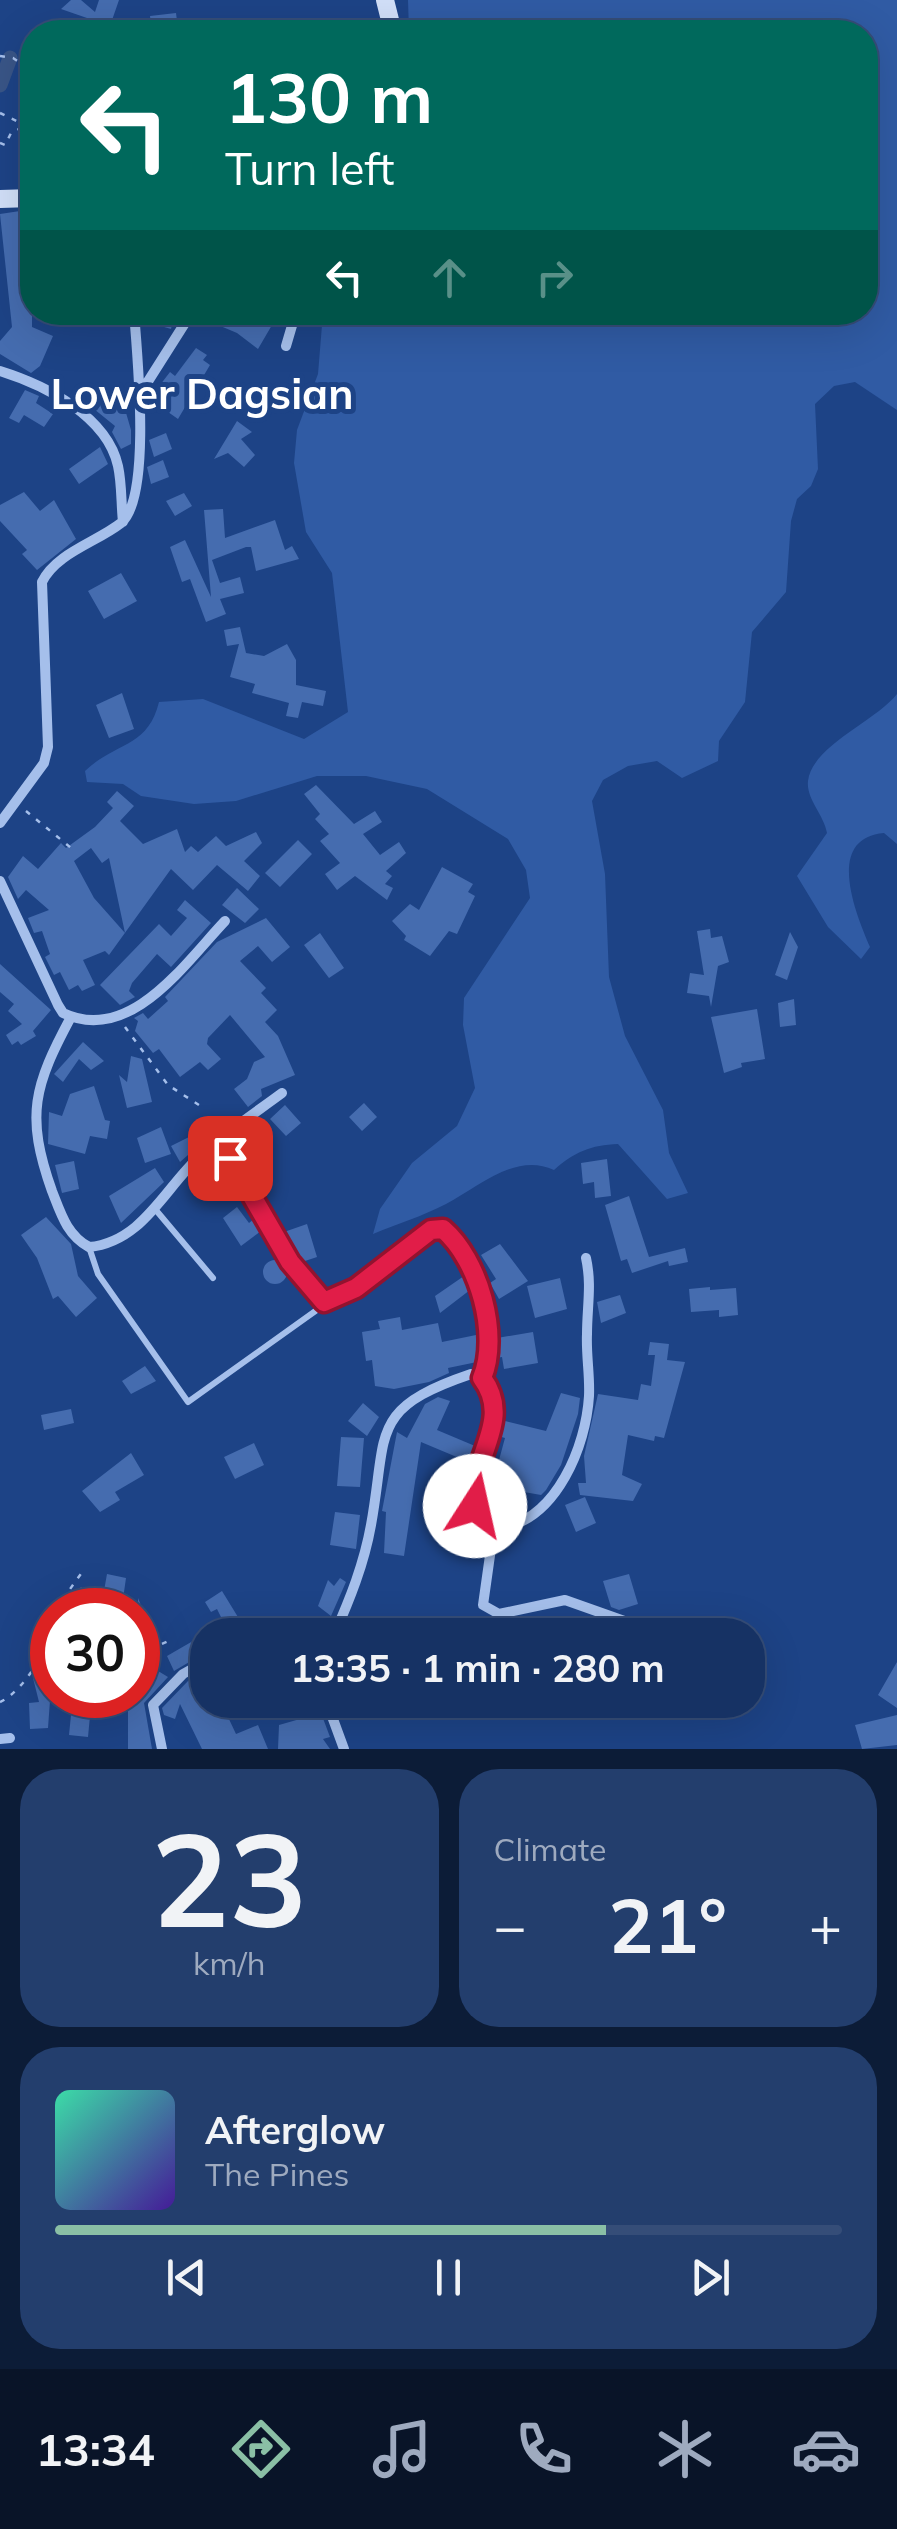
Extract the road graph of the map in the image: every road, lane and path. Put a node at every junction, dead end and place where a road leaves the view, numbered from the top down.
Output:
1 (20, 129) edge
2 (0, 143) edge
3 (135, 325) edge
4 (184, 325) edge
5 (292, 325) edge
6 (286, 346) dead end
7 (0, 371) edge
8 (140, 394) junction
9 (123, 522) junction
10 (13, 801) junction
11 (0, 823) edge
12 (76, 852) dead end
13 (0, 881) edge
14 (225, 921) dead end
15 (72, 1016) junction
16 (118, 1018) junction
17 (282, 1093) dead end
18 (199, 1104) dead end
19 (218, 1140) junction
20 (155, 1209) junction
21 (89, 1247) junction
22 (586, 1258) dead end
23 (213, 1278) dead end
24 (328, 1302) junction
25 (482, 1378) junction
26 (494, 1526) junction
27 (82, 1570) dead end
28 (70, 1588) edge
29 (341, 1618) edge
30 (616, 1618) edge
31 (173, 1639) dead end
32 (160, 1645) edge
33 (30, 1671) edge
34 (190, 1673) edge
35 (0, 1702) edge
36 (333, 1718) edge
37 (162, 1749) edge
38 (344, 1749) edge

1 - 2 path
3 - 8 street
4 - 8 street
5 - 6 street
7 - 9 street
8 - 9 street
9 - 10 street
10 - 11 street
10 - 12 path
13 - 15 street
14 - 16 street
15 - 16 street
15 - 21 street
16 - 18 path
17 - 19 street
19 - 20 street
19 - 24 street
20 - 21 street
20 - 23 lane
21 - 24 lane
22 - 26 street
24 - 25 street
25 - 26 street
25 - 29 street
26 - 30 street
27 - 28 path
31 - 32 path
33 - 35 path
34 - 37 street
36 - 38 street

